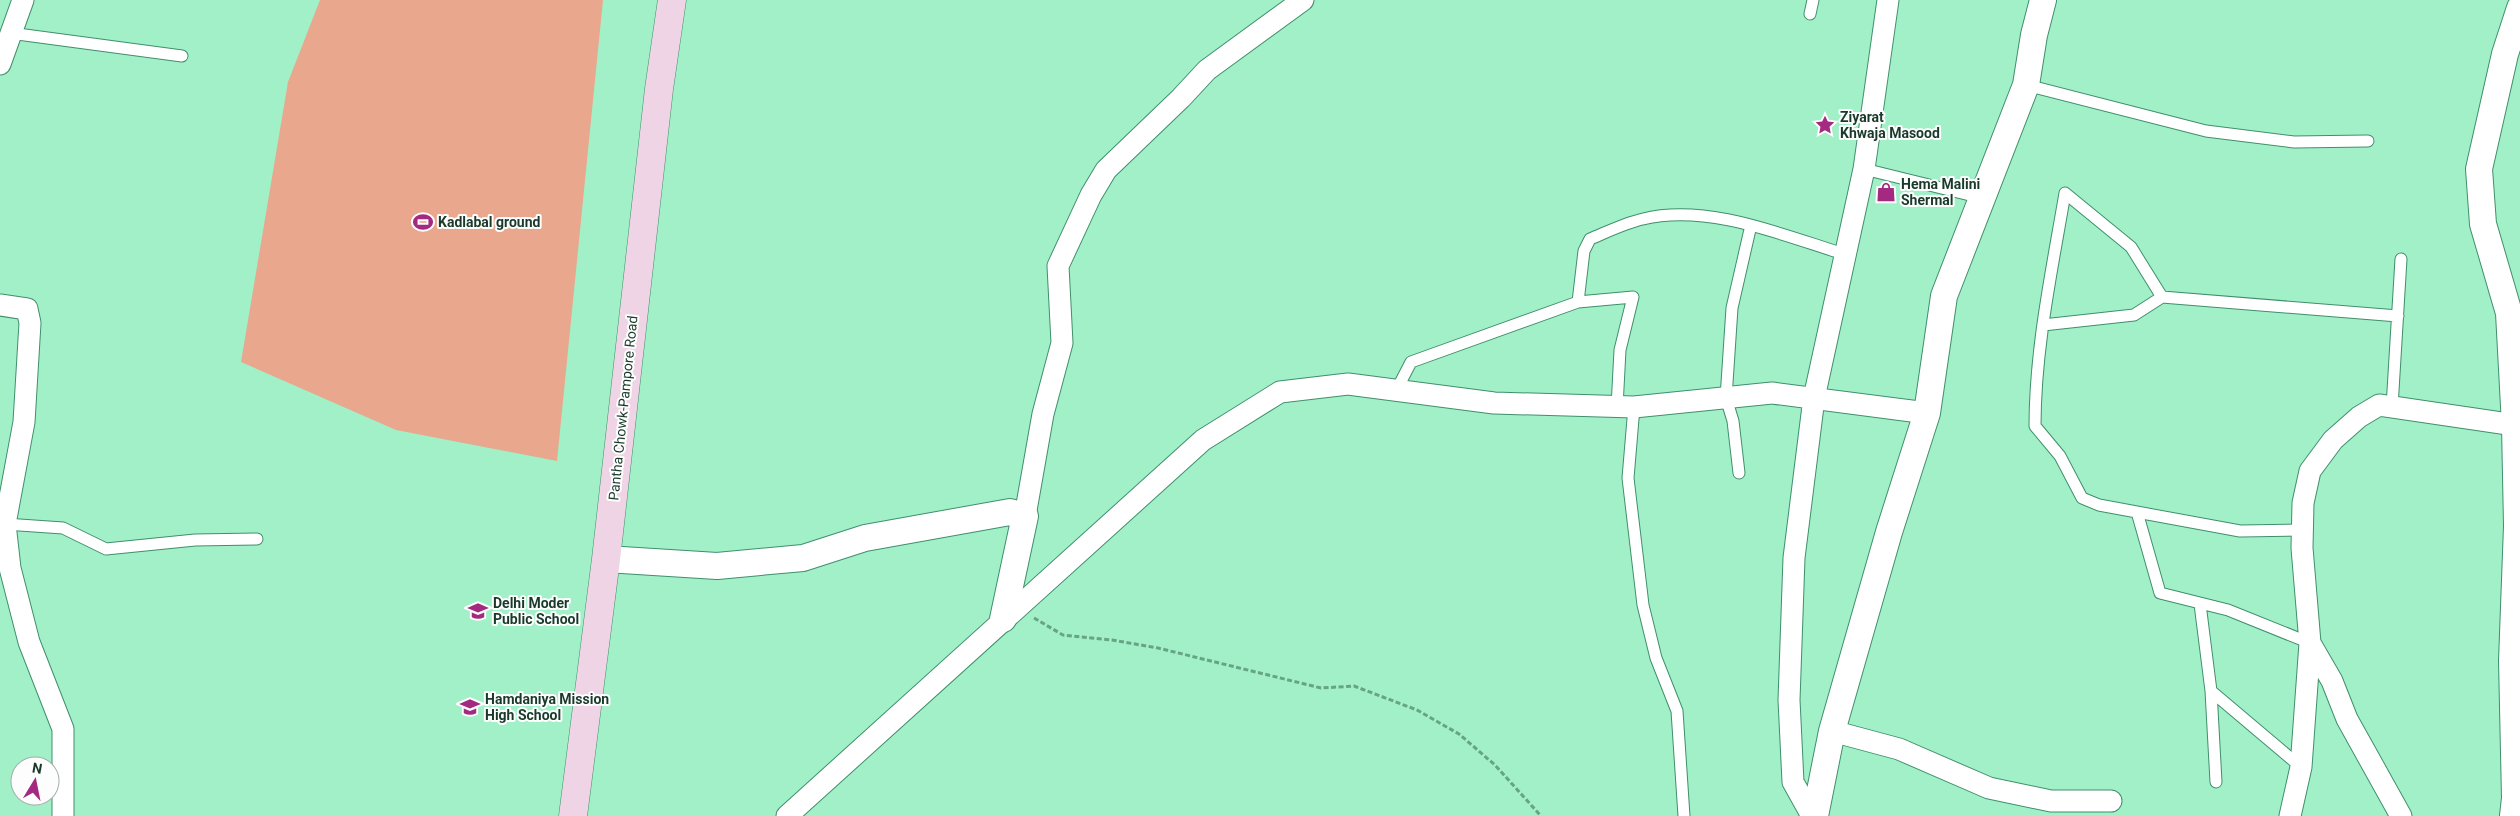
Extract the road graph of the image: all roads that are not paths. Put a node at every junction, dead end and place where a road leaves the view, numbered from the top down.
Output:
1 (23, 0) edge
2 (672, 0) edge
3 (1303, 0) edge
4 (1814, 0) edge
5 (1888, 0) edge
6 (2043, 0) edge
7 (2520, 8) edge
8 (1810, 14) dead end
9 (10, 33) junction
10 (182, 56) dead end
11 (0, 64) edge
12 (2026, 85) junction
13 (2368, 141) dead end
14 (1864, 169) junction
15 (1982, 198) junction
16 (1751, 225) junction
17 (1847, 255) junction
18 (2401, 259) dead end
19 (2162, 297) junction
20 (1578, 302) junction
21 (0, 304) edge
22 (2398, 316) junction
23 (2043, 325) junction
24 (1396, 391) junction
25 (1726, 398) junction
26 (1814, 398) junction
27 (1626, 407) junction
28 (2392, 407) junction
29 (1927, 413) junction
30 (2515, 426) junction
31 (1738, 473) dead end
32 (5, 512) edge
33 (2137, 512) junction
34 (1025, 516) junction
35 (2303, 530) junction
36 (257, 539) dead end
37 (606, 559) junction
38 (2200, 604) junction
39 (1010, 613) junction
40 (2310, 643) junction
41 (2210, 691) junction
42 (1832, 731) junction
43 (2301, 767) junction
44 (2216, 782) dead end
45 (2111, 801) dead end
46 (62, 816) edge
47 (573, 816) edge
48 (787, 816) edge
49 (1684, 816) edge
50 (1814, 816) edge
51 (2290, 816) edge
52 (2401, 816) edge
53 (2513, 816) edge

1 - 9 street
2 - 37 main road, Pantha Chowk-Pampore Road
3 - 34 street
4 - 8 lane
5 - 14 street
6 - 12 street
7 - 30 street
9 - 10 lane
9 - 11 street
12 - 13 lane
12 - 15 street
14 - 15 lane
14 - 17 street
15 - 29 street
16 - 17 lane
16 - 20 lane
16 - 25 lane
17 - 26 street
18 - 22 lane
19 - 22 lane
19 - 23 lane
19 - 23 lane
20 - 24 lane
20 - 27 lane
21 - 32 street
22 - 28 lane
23 - 33 lane
24 - 27 street
24 - 39 street
25 - 26 street
25 - 27 street
25 - 31 lane
26 - 29 street
26 - 50 street
27 - 49 lane
28 - 30 street
28 - 35 street
29 - 42 street
30 - 53 street
32 - 36 lane
32 - 46 street
33 - 35 lane
33 - 38 lane
34 - 37 street
34 - 39 street
35 - 40 street
37 - 47 main road, Pantha Chowk-Pampore Road
38 - 40 lane
38 - 41 lane
39 - 48 street
40 - 43 street
40 - 52 street
41 - 43 lane
41 - 44 lane
42 - 45 street
42 - 50 street
43 - 51 street

